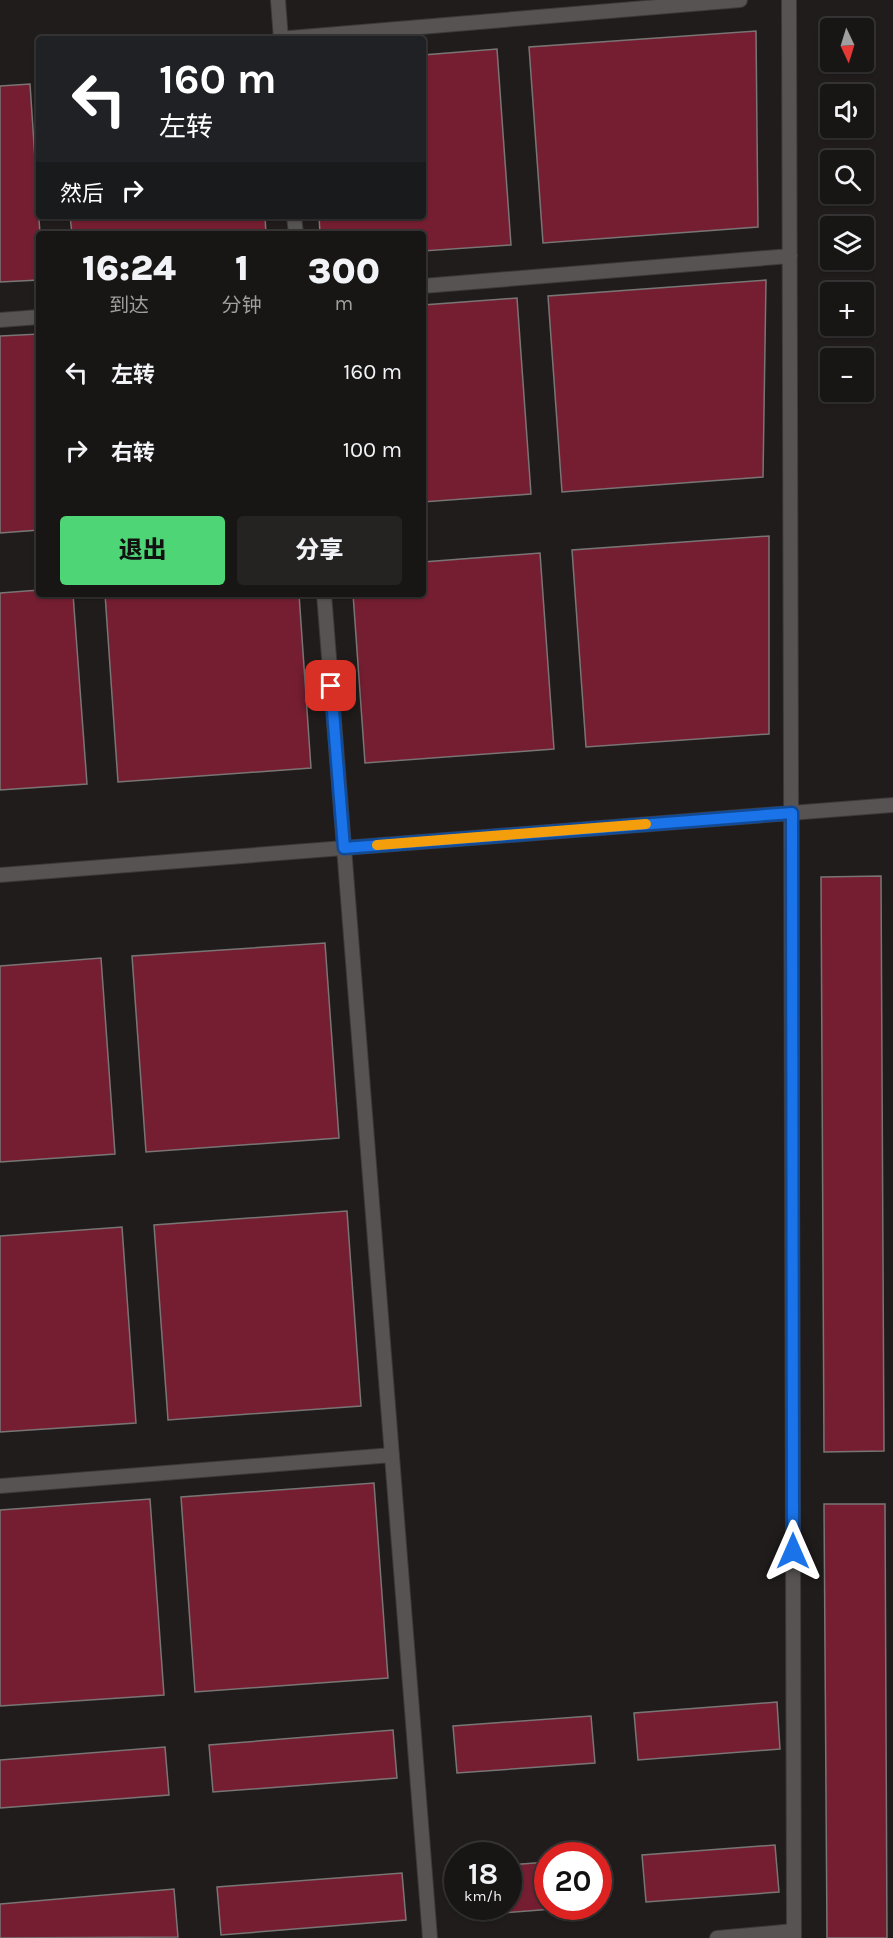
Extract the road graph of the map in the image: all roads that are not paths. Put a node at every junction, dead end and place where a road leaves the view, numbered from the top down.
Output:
1 (278, 0) edge
2 (740, 0) edge
3 (789, 0) edge
4 (280, 36) edge
5 (315, 36) edge
6 (790, 256) junction
7 (426, 286) edge
8 (36, 317) edge
9 (0, 320) edge
10 (324, 597) edge
11 (893, 805) edge
12 (792, 813) junction
13 (344, 848) junction
14 (0, 875) edge
15 (392, 1455) junction
16 (0, 1486) edge
17 (794, 1935) edge
18 (430, 1938) edge
19 (717, 1938) edge

1 - 4 lane
2 - 5 lane
3 - 6 lane
6 - 7 lane
6 - 12 lane
8 - 9 lane
10 - 13 lane
11 - 12 lane
12 - 13 lane
12 - 17 lane
13 - 14 lane
13 - 15 lane
15 - 16 lane
15 - 18 lane
17 - 19 lane

